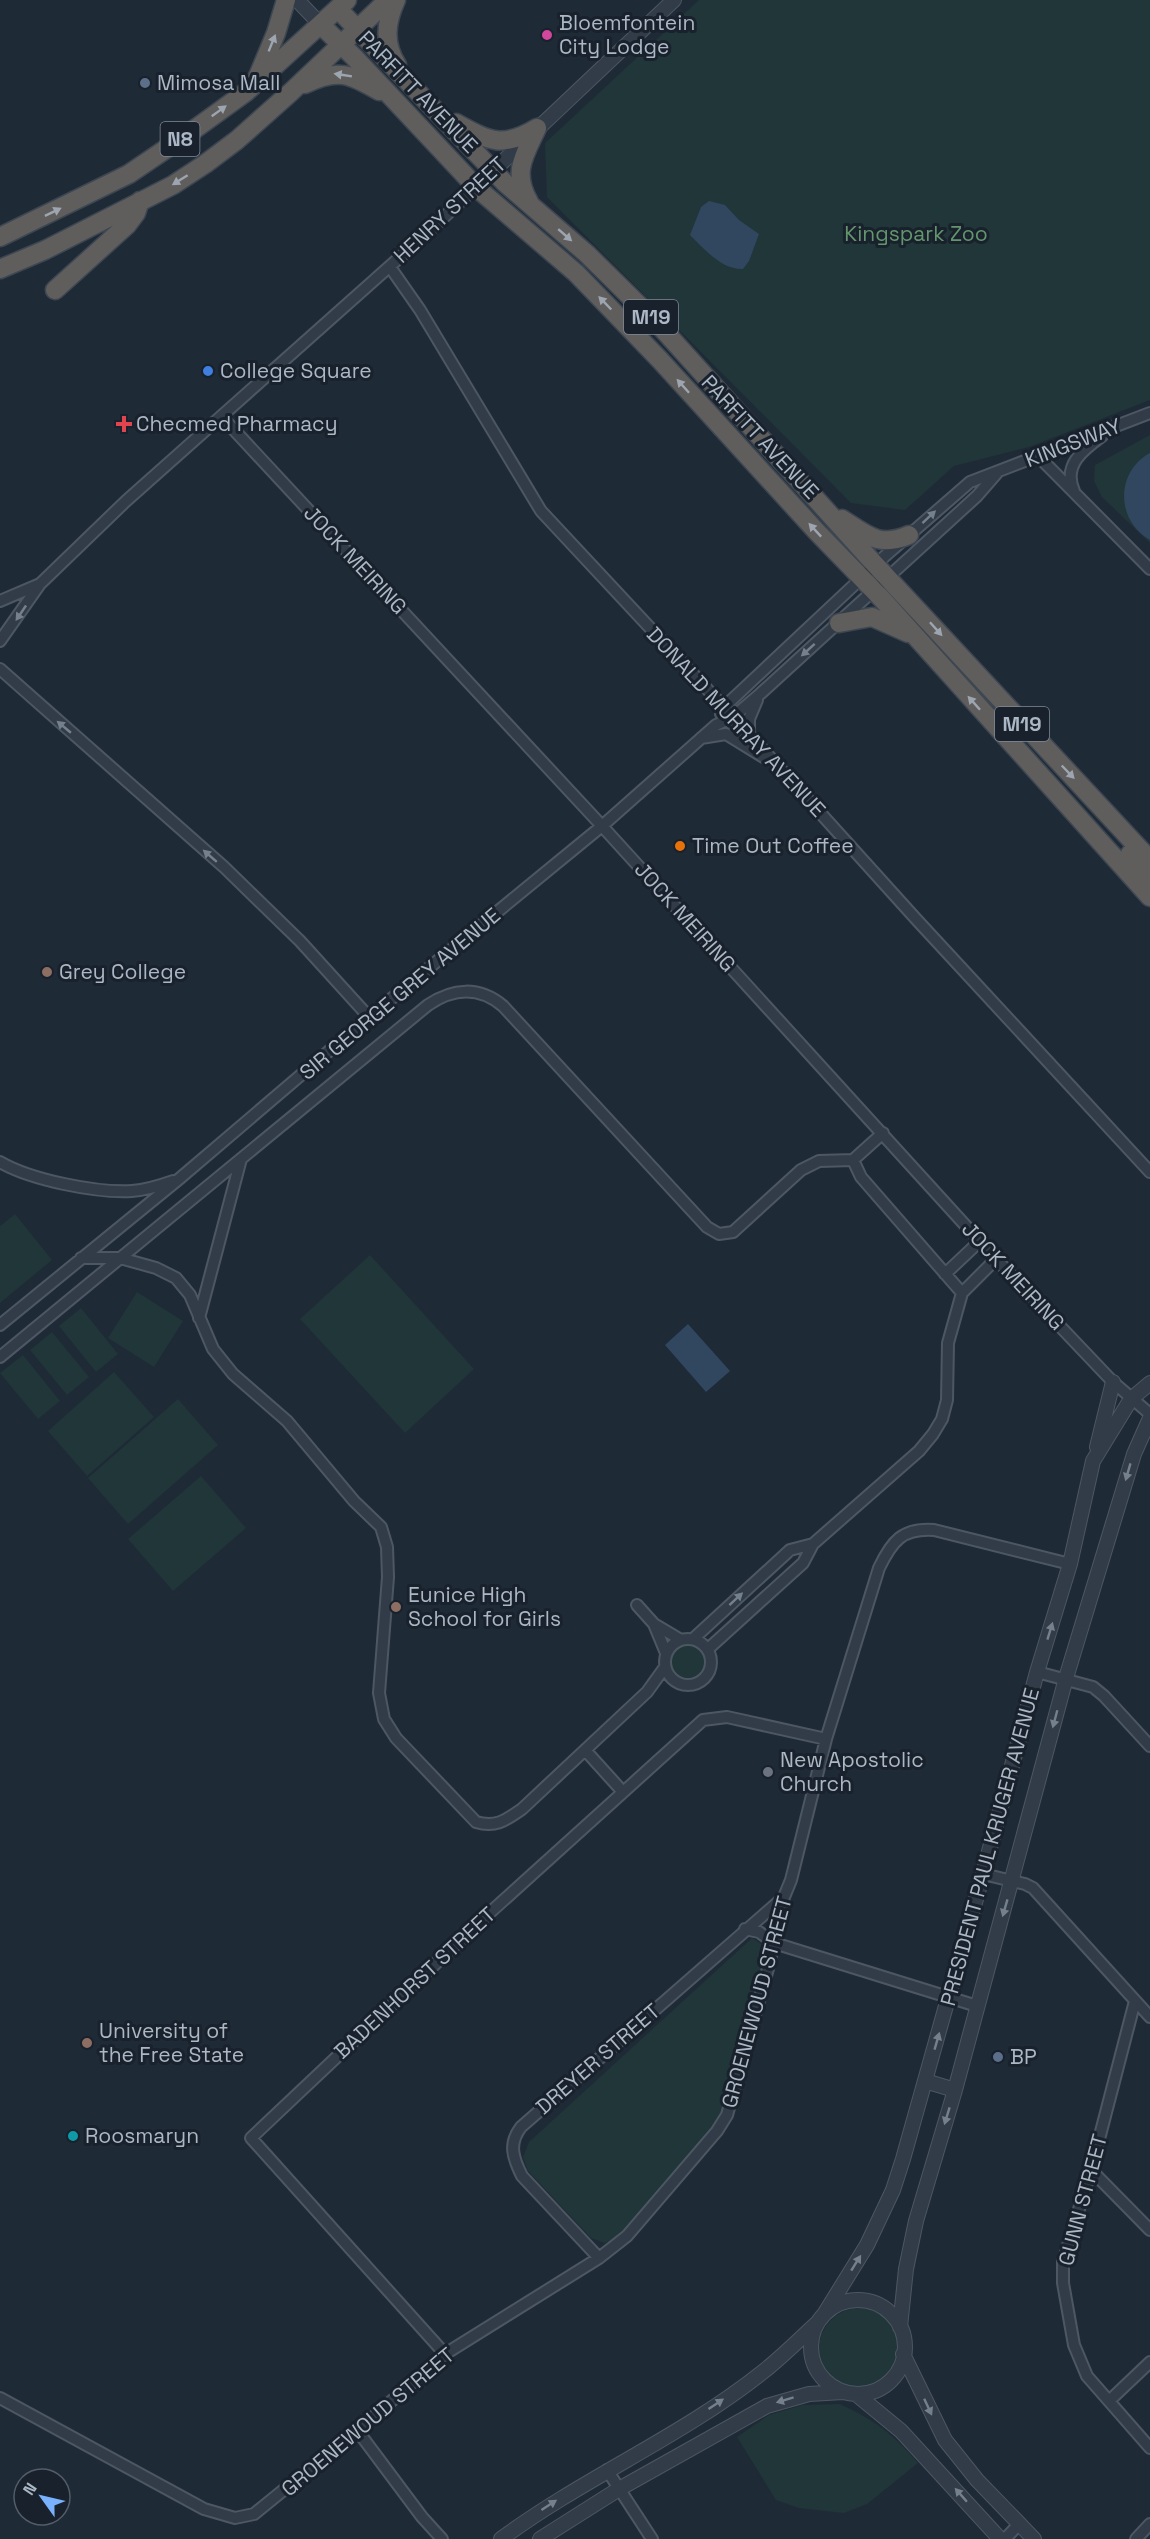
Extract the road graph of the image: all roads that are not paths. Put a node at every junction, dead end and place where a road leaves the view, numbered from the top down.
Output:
1 (286, 0) edge
2 (297, 0) edge
3 (388, 0) edge
4 (396, 0) edge
5 (674, 0) edge
6 (338, 3) edge
7 (321, 25) junction
8 (357, 29) junction
9 (341, 44) junction
10 (407, 81) junction
11 (254, 85) junction
12 (291, 92) junction
13 (394, 100) junction
14 (435, 111) junction
15 (537, 128) junction
16 (494, 170) junction
17 (477, 188) junction
18 (140, 201) junction
19 (534, 209) junction
20 (0, 237) edge
21 (390, 267) junction
22 (0, 269) edge
23 (55, 290) dead end
24 (659, 325) junction
25 (707, 413) junction
26 (1150, 413) edge
27 (222, 417) junction
28 (1114, 427) junction
29 (1039, 457) junction
30 (997, 473) junction
31 (1074, 493) junction
32 (823, 506) junction
33 (909, 535) junction
34 (1150, 569) edge
35 (882, 571) junction
36 (861, 578) junction
37 (40, 584) junction
38 (874, 591) junction
39 (0, 601) edge
40 (838, 623) junction
41 (915, 637) junction
42 (0, 641) edge
43 (0, 669) edge
44 (760, 694) junction
45 (724, 707) junction
46 (733, 717) junction
47 (716, 725) junction
48 (749, 734) junction
49 (701, 738) junction
50 (780, 769) junction
51 (1110, 816) junction
52 (602, 826) junction
53 (1150, 860) edge
54 (1150, 876) edge
55 (1150, 897) edge
56 (369, 1017) junction
57 (883, 1133) junction
58 (241, 1158) junction
59 (853, 1160) junction
60 (0, 1162) edge
61 (1150, 1172) edge
62 (179, 1179) junction
63 (980, 1241) junction
64 (81, 1258) junction
65 (120, 1258) junction
66 (996, 1259) junction
67 (945, 1274) junction
68 (962, 1293) junction
69 (199, 1318) junction
70 (0, 1325) edge
71 (0, 1357) edge
72 (1113, 1382) junction
73 (1150, 1383) edge
74 (1131, 1400) junction
75 (1150, 1416) edge
76 (1094, 1461) junction
77 (813, 1544) junction
78 (1070, 1564) junction
79 (637, 1605) dead end
80 (654, 1624) junction
81 (693, 1639) junction
82 (681, 1640) junction
83 (708, 1649) junction
84 (666, 1653) junction
85 (665, 1667) junction
86 (1037, 1672) junction
87 (1065, 1678) junction
88 (673, 1680) junction
89 (647, 1692) junction
90 (826, 1738) junction
91 (1150, 1746) edge
92 (585, 1750) junction
93 (623, 1792) junction
94 (983, 1874) junction
95 (1012, 1881) junction
96 (784, 1897) junction
97 (745, 1929) junction
98 (774, 1943) junction
99 (949, 1998) junction
100 (1135, 2001) junction
101 (977, 2006) junction
102 (1150, 2017) edge
103 (926, 2081) junction
104 (955, 2090) junction
105 (1091, 2170) junction
106 (1150, 2230) edge
107 (585, 2242) junction
108 (610, 2250) junction
109 (599, 2258) junction
110 (822, 2317) junction
111 (900, 2327) junction
112 (445, 2354) junction
113 (903, 2354) junction
114 (1150, 2362) edge
115 (849, 2393) junction
116 (0, 2398) edge
117 (1109, 2401) junction
118 (357, 2430) junction
119 (1150, 2448) edge
120 (607, 2470) junction
121 (619, 2489) junction
122 (1020, 2523) junction
123 (1150, 2524) edge
124 (442, 2539) edge
125 (501, 2539) edge
126 (540, 2539) edge
127 (652, 2539) edge
128 (1000, 2539) edge
129 (1005, 2539) edge
130 (1034, 2539) edge
131 (1136, 2539) edge

11 -> 1 highway
2 - 7 street
3 - 8 highway, N8
4 - 10 highway
5 - 15 street, HENRY STREET
6 - 7 highway, N8
6 - 8 highway, PARFITT AVENUE / M19
7 - 9 highway, PARFITT AVENUE / M19
7 - 11 highway, N8
8 - 9 highway, N8
8 - 10 highway, PARFITT AVENUE / M19
9 - 12 highway, N8
9 - 13 highway, PARFITT AVENUE / M19
10 - 14 highway, PARFITT AVENUE / M19
20 -> 11 highway, N8
13 -> 12 highway
12 -> 18 highway, N8
13 - 17 highway, PARFITT AVENUE / M19
14 - 15 highway
14 - 16 highway, PARFITT AVENUE / M19
15 - 16 street, HENRY STREET
15 - 19 highway
16 - 17 street, HENRY STREET
16 - 19 highway, PARFITT AVENUE / M19
17 - 21 street, HENRY STREET
25 -> 17 highway, PARFITT AVENUE / M19
18 - 22 highway, N8
18 - 23 highway
19 -> 24 highway, PARFITT AVENUE / M19
21 - 27 street, HENRY STREET
21 - 45 street, DONALD MURRAY AVENUE
24 - 25 highway
24 - 32 highway, PARFITT AVENUE / M19
36 -> 25 highway, PARFITT AVENUE / M19
26 - 28 street, KINGSWAY
27 - 37 street, HENRY STREET
27 - 52 street, JOCK MEIRING
28 - 29 street, KINGSWAY
28 - 31 street
29 - 30 street, KINGSWAY
29 - 31 street
33 -> 30 street, KINGSWAY
30 - 35 street, KINGSWAY
31 - 34 street
32 - 33 highway
32 - 35 highway, PARFITT AVENUE / M19
33 - 35 street, KINGSWAY
35 - 36 street, SIR GEORGE GREY AVENUE
35 - 38 street, SIR GEORGE GREY AVENUE
35 -> 51 highway, PARFITT AVENUE / M19
36 - 38 highway, PARFITT AVENUE / M19
36 - 45 street, SIR GEORGE GREY AVENUE
37 - 39 street
37 -> 42 street
38 - 40 street, SIR GEORGE GREY AVENUE
38 - 41 highway, PARFITT AVENUE / M19
40 - 41 highway
40 -> 44 street, SIR GEORGE GREY AVENUE
55 -> 41 highway, PARFITT AVENUE / M19
56 -> 43 street
44 - 46 street, SIR GEORGE GREY AVENUE
44 - 48 street
45 - 46 street, DONALD MURRAY AVENUE
45 - 47 street, SIR GEORGE GREY AVENUE
46 - 47 street, SIR GEORGE GREY AVENUE
46 - 48 street, DONALD MURRAY AVENUE
47 - 49 street, SIR GEORGE GREY AVENUE
48 - 50 street, DONALD MURRAY AVENUE
49 - 50 street
49 - 52 street, SIR GEORGE GREY AVENUE
50 - 61 street, DONALD MURRAY AVENUE
51 - 53 highway, PARFITT AVENUE / M19
51 - 54 highway
52 - 56 street, SIR GEORGE GREY AVENUE
52 - 57 street, JOCK MEIRING
56 - 62 street, SIR GEORGE GREY AVENUE
57 - 59 street
57 - 63 street, JOCK MEIRING
58 - 59 street
58 - 65 street
58 - 69 street
59 - 67 street
60 - 62 street
62 - 64 street, SIR GEORGE GREY AVENUE
63 - 66 street, JOCK MEIRING
63 - 67 street
64 - 65 street
64 - 70 street, SIR GEORGE GREY AVENUE
65 - 69 street
65 - 71 street
66 - 68 street
66 - 72 street, JOCK MEIRING
67 - 68 street
68 - 77 street
69 - 92 street
72 - 74 street, JOCK MEIRING
72 - 76 street
73 - 74 street, PRESIDENT PAUL KRUGER AVENUE
74 - 75 street, JOCK MEIRING
74 - 76 street, PRESIDENT PAUL KRUGER AVENUE
75 -> 87 street, PRESIDENT PAUL KRUGER AVENUE
76 - 78 street, PRESIDENT PAUL KRUGER AVENUE
81 -> 77 street
77 - 83 street
86 -> 78 street, PRESIDENT PAUL KRUGER AVENUE
78 - 90 street, GROENEWOUD STREET
79 - 80 street
80 - 82 street
80 - 84 street
81 - 82 street
81 - 83 street
82 - 84 street
83 - 88 street
84 - 85 street
85 - 88 street
85 - 89 street
86 - 87 street
86 - 94 street, PRESIDENT PAUL KRUGER AVENUE
87 - 91 street
87 -> 95 street, PRESIDENT PAUL KRUGER AVENUE
88 - 89 street
89 - 92 street
90 - 93 street, BADENHORST STREET
90 - 96 street, GROENEWOUD STREET
92 - 93 street
93 - 112 street, BADENHORST STREET
94 - 95 street
94 - 99 street, PRESIDENT PAUL KRUGER AVENUE
95 - 100 street
95 -> 101 street, PRESIDENT PAUL KRUGER AVENUE
96 - 97 street, DREYER STREET
96 - 98 street, GROENEWOUD STREET
97 - 98 street
97 - 107 street, DREYER STREET
98 - 99 street
98 - 108 street, GROENEWOUD STREET
99 - 101 street
103 -> 99 street, PRESIDENT PAUL KRUGER AVENUE
100 - 102 street
100 - 105 street, GUNN STREET
101 - 104 street, PRESIDENT PAUL KRUGER AVENUE
103 - 104 street
110 -> 103 street, PRESIDENT PAUL KRUGER AVENUE
104 -> 111 street, PRESIDENT PAUL KRUGER AVENUE
105 - 106 street
105 - 117 street, GUNN STREET
107 - 108 street, DREYER STREET
107 - 109 street, DREYER STREET
108 - 109 street, GROENEWOUD STREET
109 - 112 street, GROENEWOUD STREET
110 - 111 street
110 - 115 street
120 -> 110 street, PRESIDENT PAUL KRUGER AVENUE
111 - 113 street
112 - 118 street, GROENEWOUD STREET
113 - 115 street
113 -> 122 street
114 - 117 street
115 -> 121 street
128 -> 115 street
116 - 118 street, GROENEWOUD STREET
117 - 119 street, GUNN STREET
118 - 124 street
120 - 121 street
125 -> 120 street, PRESIDENT PAUL KRUGER AVENUE
121 - 126 street
121 - 127 street
122 - 129 street
122 - 130 street
123 - 131 street

